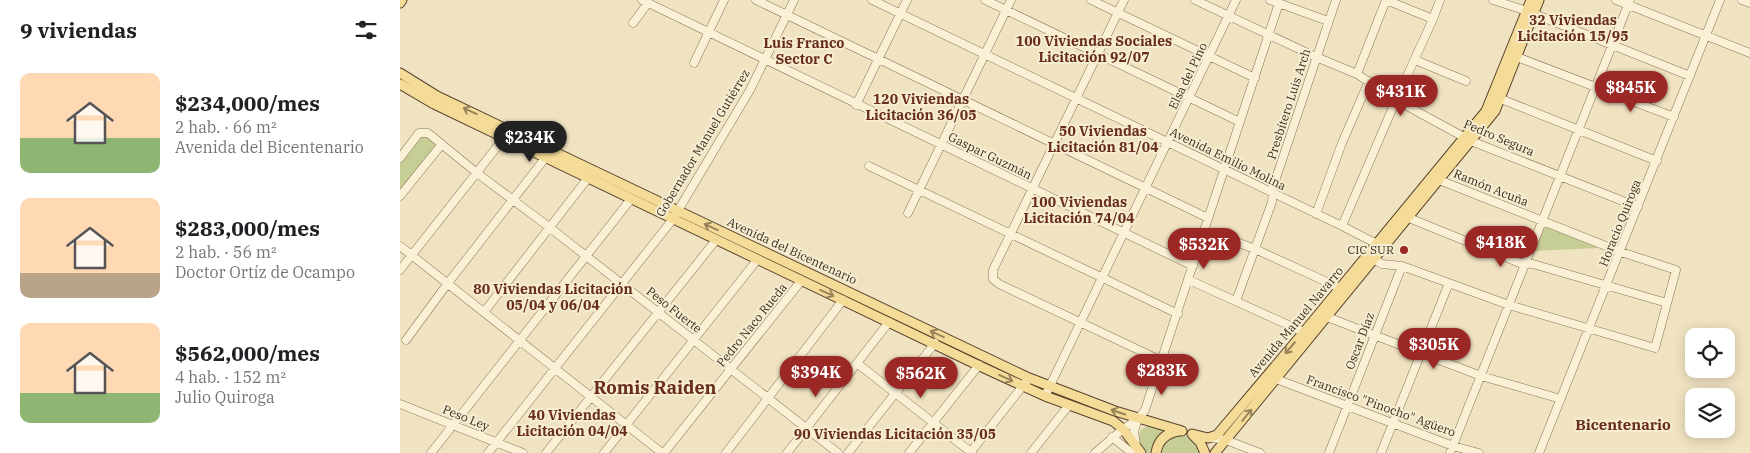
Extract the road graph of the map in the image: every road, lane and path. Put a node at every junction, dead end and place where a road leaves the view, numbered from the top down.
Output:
1 (724, 0) edge
2 (756, 0) edge
3 (794, 0) edge
4 (872, 0) edge
5 (907, 0) edge
6 (985, 0) edge
7 (1010, 0) edge
8 (1091, 0) edge
9 (1124, 0) edge
10 (1195, 0) edge
11 (1236, 0) edge
12 (1270, 0) edge
13 (1336, 0) edge
14 (1386, 0) edge
15 (1440, 0) edge
16 (1493, 0) edge
17 (1531, 0) edge
18 (1539, 0) edge
19 (1616, 0) edge
20 (1720, 0) edge
21 (1742, 0) edge
22 (645, 2) edge
23 (1629, 2) edge
24 (1279, 3) junction
25 (1750, 3) edge
26 (1006, 10) junction
27 (1118, 13) junction
28 (1530, 13) junction
29 (900, 14) junction
30 (787, 15) junction
31 (1229, 16) junction
32 (1433, 20) junction
33 (1328, 21) junction
34 (633, 23) dead end
35 (708, 33) junction
36 (1268, 35) junction
37 (1706, 35) junction
38 (1612, 46) junction
39 (1750, 53) edge
40 (985, 54) junction
41 (1097, 54) junction
42 (1209, 57) junction
43 (1316, 57) junction
44 (1517, 57) junction
45 (878, 59) junction
46 (764, 60) junction
47 (1415, 60) junction
48 (694, 63) dead end
49 (400, 73) edge
50 (1357, 74) junction
51 (1690, 76) junction
52 (1255, 78) junction
53 (1369, 81) junction
54 (1466, 81) dead end
55 (400, 84) edge
56 (1596, 87) junction
57 (1076, 98) junction
58 (1189, 98) junction
59 (1501, 99) junction
60 (962, 100) junction
61 (1396, 100) junction
62 (856, 105) junction
63 (1674, 117) junction
64 (1240, 122) junction
65 (1579, 130) junction
66 (504, 138) junction
67 (1468, 139) junction
68 (1168, 142) junction
69 (442, 144) junction
70 (1054, 144) junction
71 (941, 145) junction
72 (546, 157) junction
73 (400, 158) edge
74 (1657, 161) junction
75 (869, 166) dead end
76 (1224, 169) junction
77 (476, 173) junction
78 (1561, 176) junction
79 (588, 178) junction
80 (1439, 180) junction
81 (1146, 188) junction
82 (1032, 189) junction
83 (919, 191) junction
84 (1272, 193) junction
85 (400, 196) edge
86 (631, 199) junction
87 (513, 200) junction
88 (1638, 207) junction
89 (908, 213) dead end
90 (1316, 214) junction
91 (675, 215) junction
92 (1404, 216) junction
93 (1208, 218) junction
94 (1543, 221) junction
95 (1342, 226) junction
96 (549, 227) junction
97 (1205, 230) junction
98 (1010, 234) junction
99 (1124, 234) junction
100 (716, 240) junction
101 (400, 246) edge
102 (1380, 246) junction
103 (1255, 249) junction
104 (1621, 252) junction
105 (411, 255) junction
106 (586, 256) junction
107 (1370, 258) junction
108 (757, 260) junction
109 (1526, 264) junction
110 (1193, 266) junction
111 (1402, 266) junction
112 (400, 270) edge
113 (1102, 278) junction
114 (801, 280) junction
115 (1189, 280) junction
116 (448, 283) junction
117 (1448, 283) junction
118 (622, 284) junction
119 (1606, 286) junction
120 (1340, 288) junction
121 (843, 300) junction
122 (1236, 300) junction
123 (1667, 304) junction
124 (1509, 305) junction
125 (484, 312) junction
126 (658, 312) junction
127 (1178, 314) junction
128 (1324, 314) junction
129 (889, 322) junction
130 (1081, 323) junction
131 (1589, 329) junction
132 (1308, 334) junction
133 (1374, 335) junction
134 (406, 340) dead end
135 (519, 340) junction
136 (694, 340) junction
137 (935, 344) junction
138 (1420, 353) junction
139 (1162, 361) junction
140 (858, 364) junction
141 (979, 365) junction
142 (555, 368) junction
143 (731, 369) junction
144 (1481, 376) junction
145 (1029, 378) junction
146 (1276, 379) junction
147 (1023, 386) junction
148 (1047, 391) junction
149 (895, 393) junction
150 (591, 397) junction
151 (769, 399) junction
152 (1561, 399) junction
153 (400, 404) edge
154 (1069, 405) junction
155 (1347, 406) junction
156 (1138, 419) junction
157 (933, 422) junction
158 (1392, 423) junction
159 (626, 424) junction
160 (453, 425) junction
161 (806, 428) junction
162 (1123, 428) junction
163 (1182, 431) junction
164 (1192, 434) junction
165 (1112, 437) junction
166 (1212, 438) junction
167 (1226, 440) junction
168 (496, 442) junction
169 (1452, 449) edge
170 (1136, 451) edge
171 (431, 453) edge
172 (488, 453) edge
173 (523, 453) edge
174 (546, 453) edge
175 (604, 453) edge
176 (663, 453) edge
177 (726, 453) edge
178 (787, 453) edge
179 (838, 453) edge
180 (848, 453) edge
181 (909, 453) edge
182 (971, 453) edge
183 (1031, 453) edge
184 (1095, 453) edge
185 (1156, 453) edge
186 (1205, 453) edge
187 (1215, 453) edge
188 (1260, 453) edge
189 (1329, 453) edge
190 (1381, 453) edge
191 (1479, 453) edge
192 (1539, 453) edge

1 - 35 street
2 - 30 street
3 - 30 street, Gobernador Manuel Gutiérrez
4 - 29 street, Avenida Emilio Molina
5 - 29 street
6 - 26 street
7 - 26 street
8 - 27 street
9 - 27 street
10 - 31 street, Pedro Segura
11 - 31 street, Elsa del Pino
12 - 24 street
13 - 33 street, Presbítero Luis Arch
14 - 32 street
14 - 50 street
15 - 32 street
16 - 28 street
17 - 28 main road, Avenida Manuel Navarro
18 - 28 main road, Avenida Manuel Navarro
19 - 23 street
20 - 37 street, Horacio Quiroga
21 - 25 street
22 - 34 street
22 - 35 street, Gaspar Guzmán
23 - 37 street
23 - 38 street
24 - 33 street
24 - 36 street
26 - 40 street
26 - 41 street
27 - 41 street
27 - 42 street
28 - 38 street
28 - 44 main road, Avenida Manuel Navarro
28 - 67 main road, Avenida Manuel Navarro
29 - 40 street, Avenida Emilio Molina
29 - 45 street
30 - 45 street
30 - 46 street, Gobernador Manuel Gutiérrez
31 - 36 street, Pedro Segura
31 - 42 street, Elsa del Pino
32 - 47 street
33 - 43 street, Presbítero Luis Arch
35 - 46 street, Gaspar Guzmán
35 - 48 street
36 - 43 street, Pedro Segura
36 - 52 street
37 - 39 street
37 - 51 street, Horacio Quiroga
38 - 51 street
38 - 56 street
40 - 57 street, Avenida Emilio Molina
40 - 60 street
41 - 57 street
41 - 58 street
42 - 52 street
42 - 58 street, Elsa del Pino
43 - 50 street, Pedro Segura
43 - 84 street, Presbítero Luis Arch
44 - 56 street
44 - 59 main road, Avenida Manuel Navarro
45 - 60 street
45 - 62 street
46 - 62 street, Gaspar Guzmán
46 - 91 street, Gobernador Manuel Gutiérrez
47 - 54 street
47 - 61 street
91 -> 49 main road, Avenida del Bicentenario
50 - 53 street, Pedro Segura
51 - 63 street, Horacio Quiroga
52 - 64 street
53 - 61 street, Pedro Segura
53 - 90 street
55 - 66 main road, Avenida del Bicentenario
56 - 63 street
56 - 65 street
57 - 68 street, Avenida Emilio Molina
57 - 70 street
58 - 64 street
58 - 68 street, Elsa del Pino
59 - 65 street
59 - 67 main road, Avenida Manuel Navarro
60 - 70 street
60 - 71 street
61 - 67 street, Pedro Segura
61 - 95 street
62 - 71 street, Gaspar Guzmán
63 - 74 street, Horacio Quiroga
64 - 76 street
65 - 74 street
65 - 78 street
66 - 72 main road, Avenida del Bicentenario
66 - 77 street
67 - 78 street, Pedro Segura
67 - 80 main road, Avenida Manuel Navarro
67 - 92 main road, Avenida Manuel Navarro
68 - 76 street, Avenida Emilio Molina
68 - 81 street, Elsa del Pino
69 - 73 street, Peso Fuerte
69 - 77 street, Peso Fuerte
69 - 85 street
70 - 81 street
70 - 82 street
71 - 82 street, Gaspar Guzmán
71 - 83 street
72 - 79 main road, Avenida del Bicentenario
72 - 87 street
74 - 88 street, Horacio Quiroga
75 - 83 street
76 - 84 street, Avenida Emilio Molina
76 - 93 street
77 - 87 street, Peso Fuerte
77 - 105 street
78 - 88 street, Pedro Segura
78 - 94 street
79 - 86 main road, Avenida del Bicentenario
79 - 96 street
80 - 92 main road, Avenida Manuel Navarro
80 - 94 street, Ramón Acuña
81 - 93 street
81 - 99 street, Elsa del Pino
82 - 98 street
82 - 99 street, Gaspar Guzmán
83 - 89 street
83 - 98 street
84 - 90 street, Avenida Emilio Molina
84 - 103 street, Presbítero Luis Arch
86 - 91 main road, Avenida del Bicentenario
86 - 106 street
87 - 96 street, Peso Fuerte
87 - 116 street
88 - 104 street, Horacio Quiroga
90 - 95 street, Avenida Emilio Molina
91 - 100 main road, Avenida del Bicentenario
91 - 118 street, Gobernador Manuel Gutiérrez
145 -> 91 main road, Avenida del Bicentenario
92 - 102 main road, Avenida Manuel Navarro
92 - 109 street
93 - 97 street
94 - 104 street, Ramón Acuña
94 - 109 street
95 - 102 street, Avenida Emilio Molina
96 - 106 street, Peso Fuerte
96 - 125 street
97 - 103 street
97 - 110 street
98 - 113 street
98 - 130 street
99 - 110 street, Gaspar Guzmán
99 - 113 street, Elsa del Pino
100 - 108 main road, Avenida del Bicentenario
100 - 126 street
101 - 105 street
102 - 107 main road, Avenida Manuel Navarro
103 - 120 street
103 - 122 street, Presbítero Luis Arch
104 - 119 street, Horacio Quiroga
104 - 123 street, Ramón Acuña
105 - 112 street
105 - 116 street
106 - 118 street, Peso Fuerte
106 - 135 street
107 - 111 street
107 - 120 main road, Avenida Manuel Navarro
107 - 128 main road, Avenida Manuel Navarro
108 - 114 main road, Avenida del Bicentenario
108 - 136 street
109 - 119 street
109 - 124 street
110 - 115 street
111 - 117 street
111 - 133 street, Oscar Díaz
113 - 127 street
113 - 130 street, Elsa del Pino
114 -> 121 main road, Avenida del Bicentenario
114 - 143 street, Pedro Naco Rueda
115 - 122 street
115 - 127 street
116 - 125 street
116 - 134 street
117 - 124 street
117 - 138 street
118 - 126 street, Peso Fuerte
118 - 142 street, Gobernador Manuel Gutiérrez
119 - 123 street
119 - 131 street, Horacio Quiroga
120 - 128 main road, Avenida Manuel Navarro
121 - 129 main road, Avenida del Bicentenario
121 - 151 street
122 - 132 street
123 - 131 street
124 - 131 street
124 - 144 street
125 - 135 street
126 - 136 street, Peso Fuerte
126 - 150 street
127 - 139 street
128 - 132 main road, Avenida Manuel Navarro
128 - 133 street
129 - 137 main road, Avenida del Bicentenario
129 - 140 street
130 - 139 street
130 - 148 street, Elsa del Pino
131 - 152 street, Horacio Quiroga
132 - 146 main road, Avenida Manuel Navarro
132 -> 166 main road, Avenida Manuel Navarro
133 - 138 street
133 - 155 street, Oscar Díaz
135 - 142 street
135 - 160 street
136 - 143 street, Peso Fuerte
136 - 159 street
137 - 141 main road, Avenida del Bicentenario
137 - 149 street
138 - 144 street
138 - 158 street
139 - 156 street
140 - 149 street
140 - 161 street
141 -> 147 main road, Avenida del Bicentenario
141 - 157 street
142 - 150 street
142 - 168 street, Gobernador Manuel Gutiérrez
143 - 151 street, Peso Fuerte
143 - 176 street, Pedro Naco Rueda
144 - 152 street
144 - 169 street
145 - 147 street
145 - 148 main road, Avenida del Bicentenario
146 - 155 street, Francisco "Pinocho" Agüero
167 -> 146 main road, Avenida Manuel Navarro
147 - 148 main road, Avenida del Bicentenario
147 - 182 street
148 - 154 main road, Avenida del Bicentenario
156 -> 148 main road, Avenida del Bicentenario
149 - 157 street
149 - 180 street
150 - 159 street
150 - 174 street
151 - 161 street, Peso Fuerte
151 - 177 street
152 - 192 street, Horacio Quiroga
153 - 160 street, Peso Ley
154 - 162 main road, Avenida del Bicentenario
154 - 183 street
155 - 158 street, Francisco "Pinocho" Agüero
155 - 189 street, Oscar Díaz
156 - 162 street
156 - 163 main road, Avenida del Bicentenario
156 - 170 street
157 - 181 street
157 - 182 street
158 - 169 street, Francisco "Pinocho" Agüero
158 - 190 street
159 - 175 street
159 - 176 street
160 - 168 street, Peso Ley
160 - 171 street
161 - 178 street
161 - 179 street, Peso Fuerte
162 - 165 street
162 - 170 main road, Avenida del Bicentenario
163 - 164 main road, Avenida del Bicentenario
163 - 185 main road
164 - 166 main road
164 - 186 main road
165 - 170 street
165 - 184 street
166 - 167 street
167 - 187 main road, Avenida Manuel Navarro
167 - 188 street
168 - 172 street, Gobernador Manuel Gutiérrez
168 - 173 street, Peso Ley
169 - 191 street, Francisco "Pinocho" Agüero

